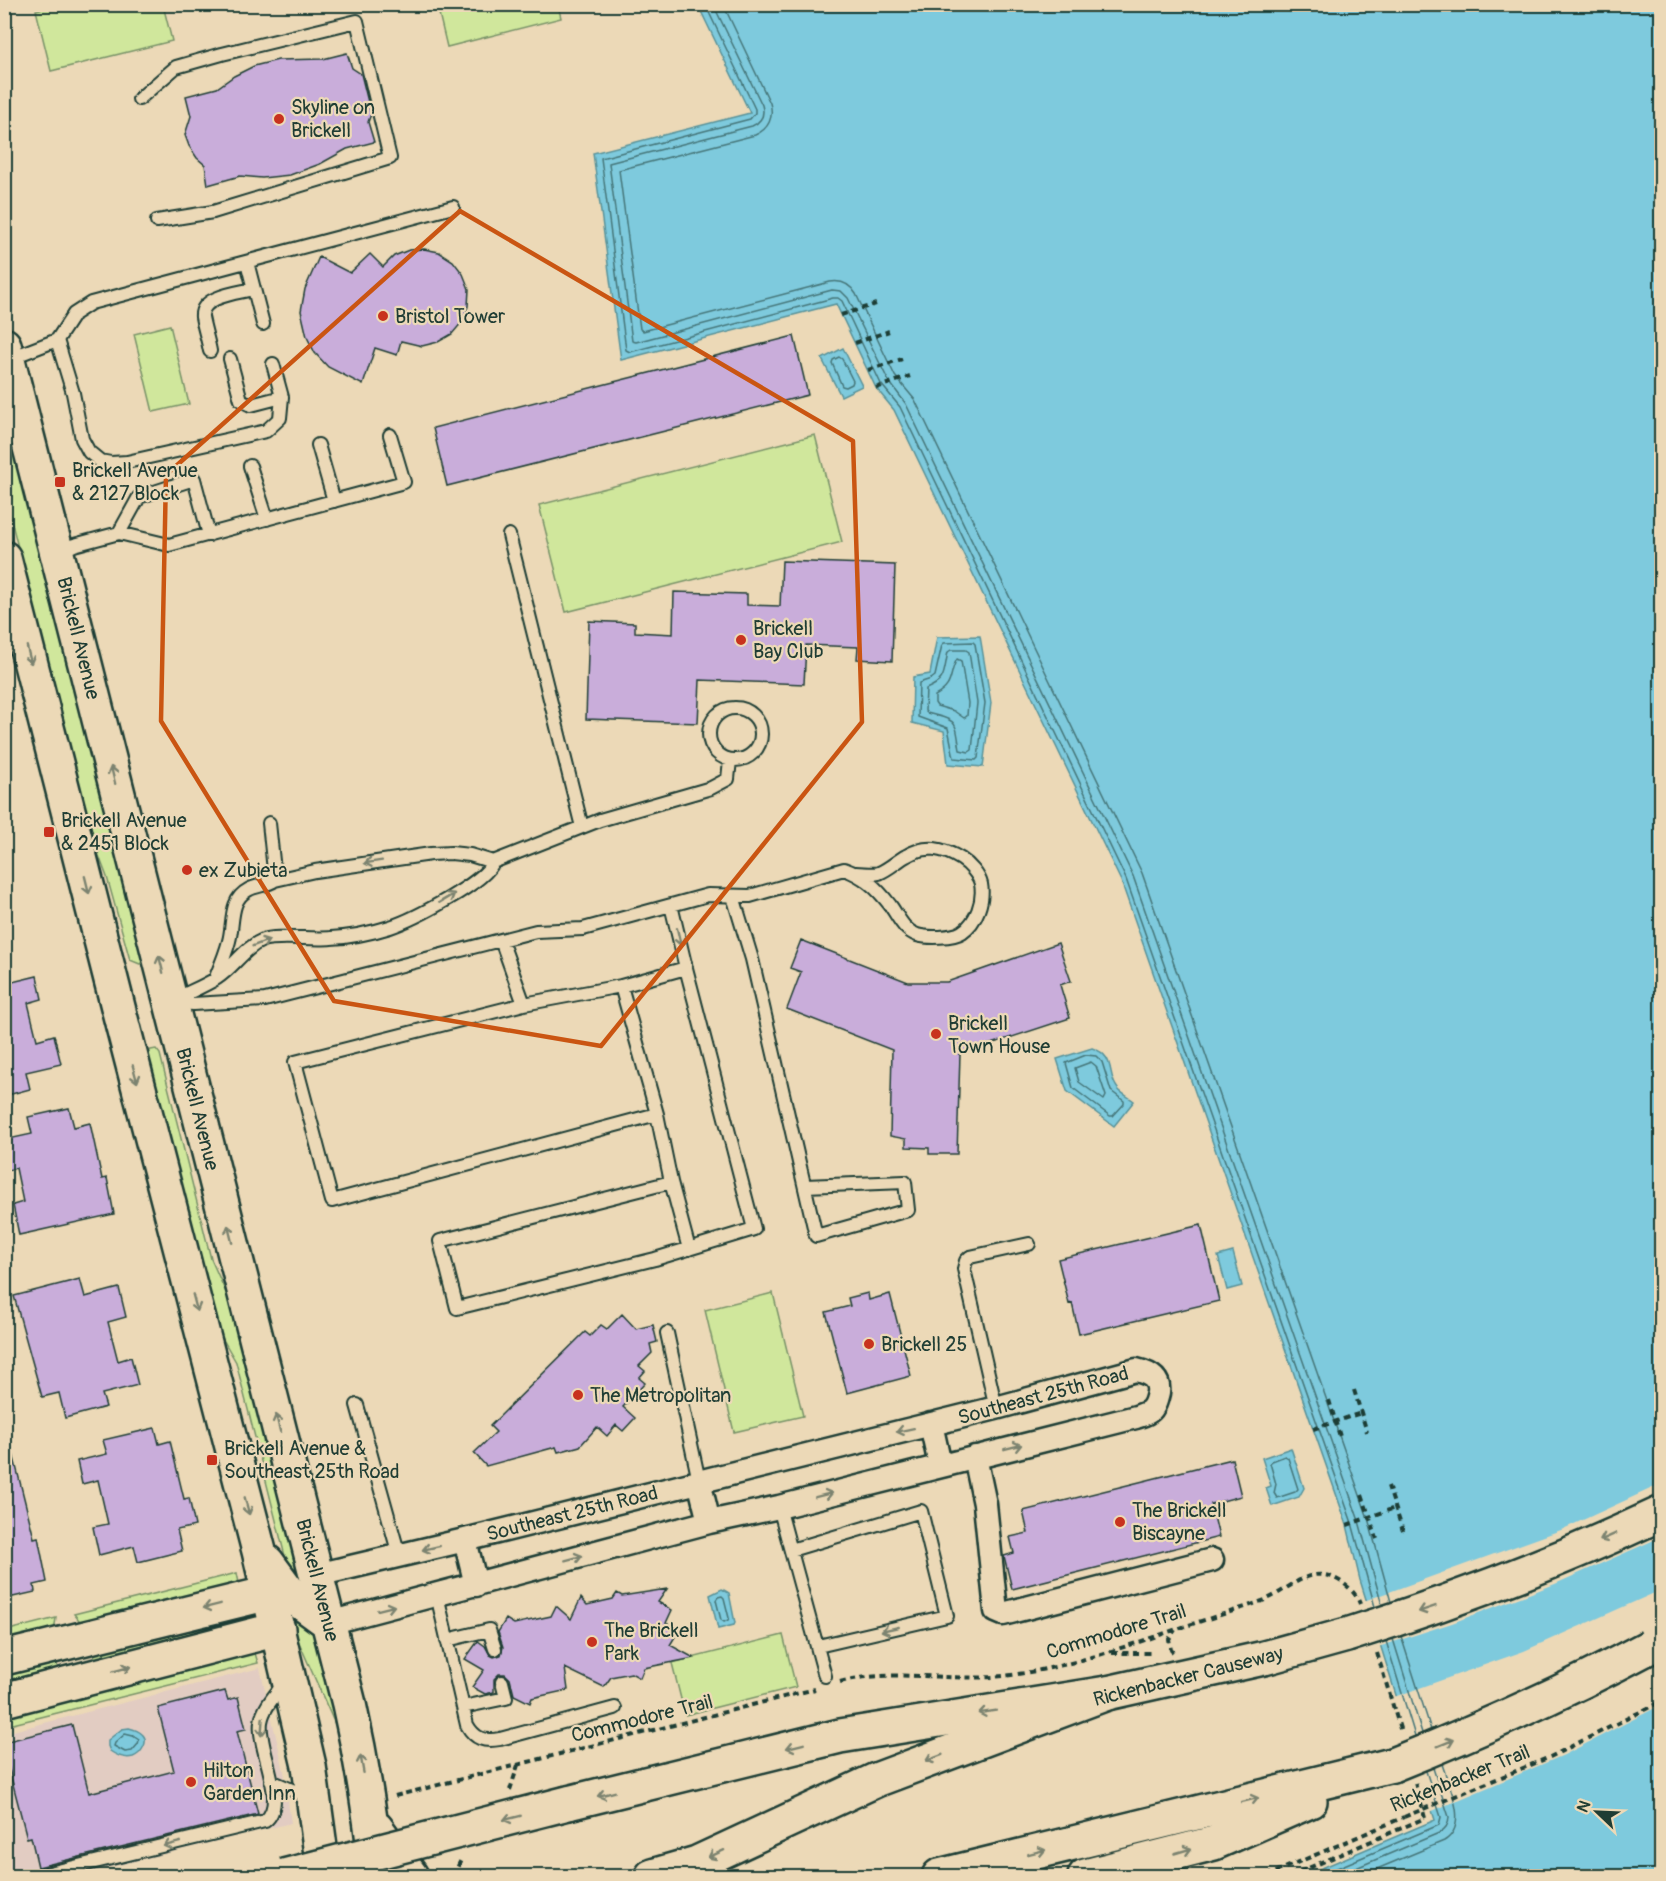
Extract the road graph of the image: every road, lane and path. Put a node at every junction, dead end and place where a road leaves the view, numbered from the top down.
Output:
1 (139, 99) dead end
2 (453, 207) dead end
3 (157, 221) dead end
4 (247, 262) junction
5 (253, 289) junction
6 (876, 304) dead end
7 (842, 315) dead end
8 (263, 324) dead end
9 (889, 331) dead end
10 (57, 340) junction
11 (855, 343) dead end
12 (210, 351) dead end
13 (6, 355) edge
14 (230, 359) dead end
15 (902, 359) dead end
16 (273, 364) dead end
17 (868, 370) dead end
18 (910, 376) dead end
19 (876, 388) dead end
20 (282, 397) junction
21 (390, 435) dead end
22 (318, 445) dead end
23 (250, 466) dead end
24 (334, 501) junction
25 (267, 519) junction
26 (119, 533) junction
27 (209, 535) junction
28 (509, 535) dead end
29 (57, 553) junction
30 (4, 558) edge
31 (11, 616) edge
32 (730, 760) junction
33 (269, 823) dead end
34 (582, 827) junction
35 (493, 862) junction
36 (856, 873) junction
37 (275, 880) junction
38 (733, 896) junction
39 (671, 905) junction
40 (501, 939) junction
41 (686, 968) junction
42 (216, 978) junction
43 (621, 986) junction
44 (171, 1002) junction
45 (524, 1004) junction
46 (120, 1015) junction
47 (657, 1114) junction
48 (671, 1182) junction
49 (805, 1186) junction
50 (1029, 1244) dead end
51 (689, 1249) junction
52 (667, 1333) dead end
53 (1354, 1390) dead end
54 (1329, 1400) dead end
55 (357, 1405) dead end
56 (996, 1408) junction
57 (1361, 1413) junction
58 (1335, 1421) junction
59 (931, 1424) junction
60 (1313, 1429) dead end
61 (1367, 1432) dead end
62 (1341, 1440) dead end
63 (975, 1457) junction
64 (940, 1466) junction
65 (699, 1481) junction
66 (1388, 1486) dead end
67 (1362, 1495) dead end
68 (779, 1507) junction
69 (1395, 1508) junction
70 (1662, 1513) edge
71 (1370, 1517) junction
72 (709, 1522) junction
73 (1347, 1525) dead end
74 (1403, 1531) dead end
75 (1377, 1539) dead end
76 (465, 1540) junction
77 (791, 1550) junction
78 (259, 1551) junction
79 (399, 1555) junction
80 (1212, 1560) dead end
81 (317, 1575) junction
82 (476, 1585) junction
83 (269, 1593) junction
84 (437, 1595) junction
85 (1354, 1621) junction
86 (329, 1623) junction
87 (278, 1629) junction
88 (1175, 1630) junction
89 (447, 1640) junction
90 (1662, 1640) edge
91 (67, 1642) junction
92 (818, 1646) junction
93 (495, 1649) dead end
94 (1376, 1651) dead end
95 (1179, 1656) dead end
96 (4, 1658) edge
97 (289, 1677) junction
98 (825, 1681) joint
99 (75, 1682) junction
100 (502, 1682) dead end
101 (837, 1683) dead end
102 (1107, 1693) junction
103 (4, 1700) edge
104 (1662, 1701) edge
105 (463, 1707) junction
106 (615, 1708) dead end
107 (1402, 1759) junction
108 (271, 1781) junction
109 (395, 1796) dead end
110 (316, 1811) junction
111 (371, 1821) junction
112 (37, 1876) edge
113 (284, 1876) edge
114 (307, 1876) edge
115 (324, 1876) edge
116 (377, 1876) edge
117 (411, 1876) edge
118 (652, 1876) edge
119 (939, 1876) edge
120 (1085, 1876) edge
121 (1266, 1876) edge
122 (1290, 1876) edge

1 - 3 lane
2 - 4 lane
4 - 5 lane
4 - 10 lane
5 - 8 lane
5 - 12 lane
6 - 7 path
9 - 11 path
10 - 13 lane
10 - 20 lane
13 - 29 main road, Brickell Avenue
14 - 20 lane
15 - 17 path
16 - 20 lane
18 - 19 path
21 - 24 lane
22 - 24 lane
23 - 25 lane
24 - 25 lane
25 - 27 lane
26 - 27 lane
26 - 27 lane
26 - 29 lane
28 - 34 lane
44 -> 29 main road, Brickell Avenue
30 - 31 main road
31 -> 46 main road
32 - 32 lane
32 - 34 lane
33 - 37 lane
34 - 35 lane
35 -> 37 lane
42 -> 35 lane
36 - 36 lane
36 - 38 lane
37 - 42 lane
38 - 39 lane
38 - 49 lane
39 - 40 lane
39 -> 41 lane
40 - 44 lane
40 - 45 lane
41 - 43 lane
41 - 51 lane
42 - 44 lane
43 - 45 lane
43 - 47 lane
44 - 46 main road
81 -> 44 main road, Brickell Avenue
45 - 47 lane
46 -> 78 main road
47 - 48 lane
48 - 51 lane
48 - 51 lane
49 - 49 lane
50 - 56 lane
52 - 65 lane
53 - 57 path
54 - 58 path
55 - 79 lane
56 - 59 street, Southeast 25th Road
63 -> 56 street, Southeast 25th Road
57 - 58 path
57 - 61 path
58 - 60 path
58 - 62 path
59 - 64 street
59 -> 65 street, Southeast 25th Road
63 - 64 street, Southeast 25th Road
63 - 80 street
68 -> 64 street, Southeast 25th Road
65 - 72 street
65 - 76 street, Southeast 25th Road
66 - 69 path
67 - 71 path
68 - 72 street, Southeast 25th Road
68 - 77 lane
69 - 71 path
69 - 74 path
70 -> 85 main road, Rickenbacker Causeway, bridge
71 - 73 path
71 - 75 path
82 -> 72 street, Southeast 25th Road
76 -> 79 street, Southeast 25th Road
76 - 82 street
77 - 92 lane
77 -> 92 lane
78 - 83 main road
78 - 86 main road
79 - 81 street, Southeast 25th Road
81 - 86 main road, Brickell Avenue
82 - 84 street, Southeast 25th Road
83 - 87 main road
83 -> 91 main road
86 -> 84 street, Southeast 25th Road
84 - 89 lane
85 - 88 path, Commodore Trail
85 - 102 main road, Rickenbacker Causeway
111 -> 86 main road, Brickell Avenue
87 - 97 main road
99 -> 87 main road
88 - 95 path
88 - 101 path, Commodore Trail
89 - 93 lane
89 - 105 lane
107 -> 90 main road, bridge
91 - 96 main road
91 - 99 main road
92 - 98 lane
94 - 107 path
97 -> 108 lane
97 - 110 main road
98 - 109 path, Commodore Trail
99 - 103 main road
100 - 105 lane
102 -> 113 main road, bridge
102 -> 118 main road, Rickenbacker Causeway
104 - 121 path, Rickenbacker Trail, bridge
105 - 106 lane
119 -> 107 main road
120 -> 107 main road
107 - 122 path
108 - 110 lane
108 -> 112 lane
110 - 114 main road
110 - 115 main road
111 - 116 main road, Brickell Avenue
111 - 117 main road

